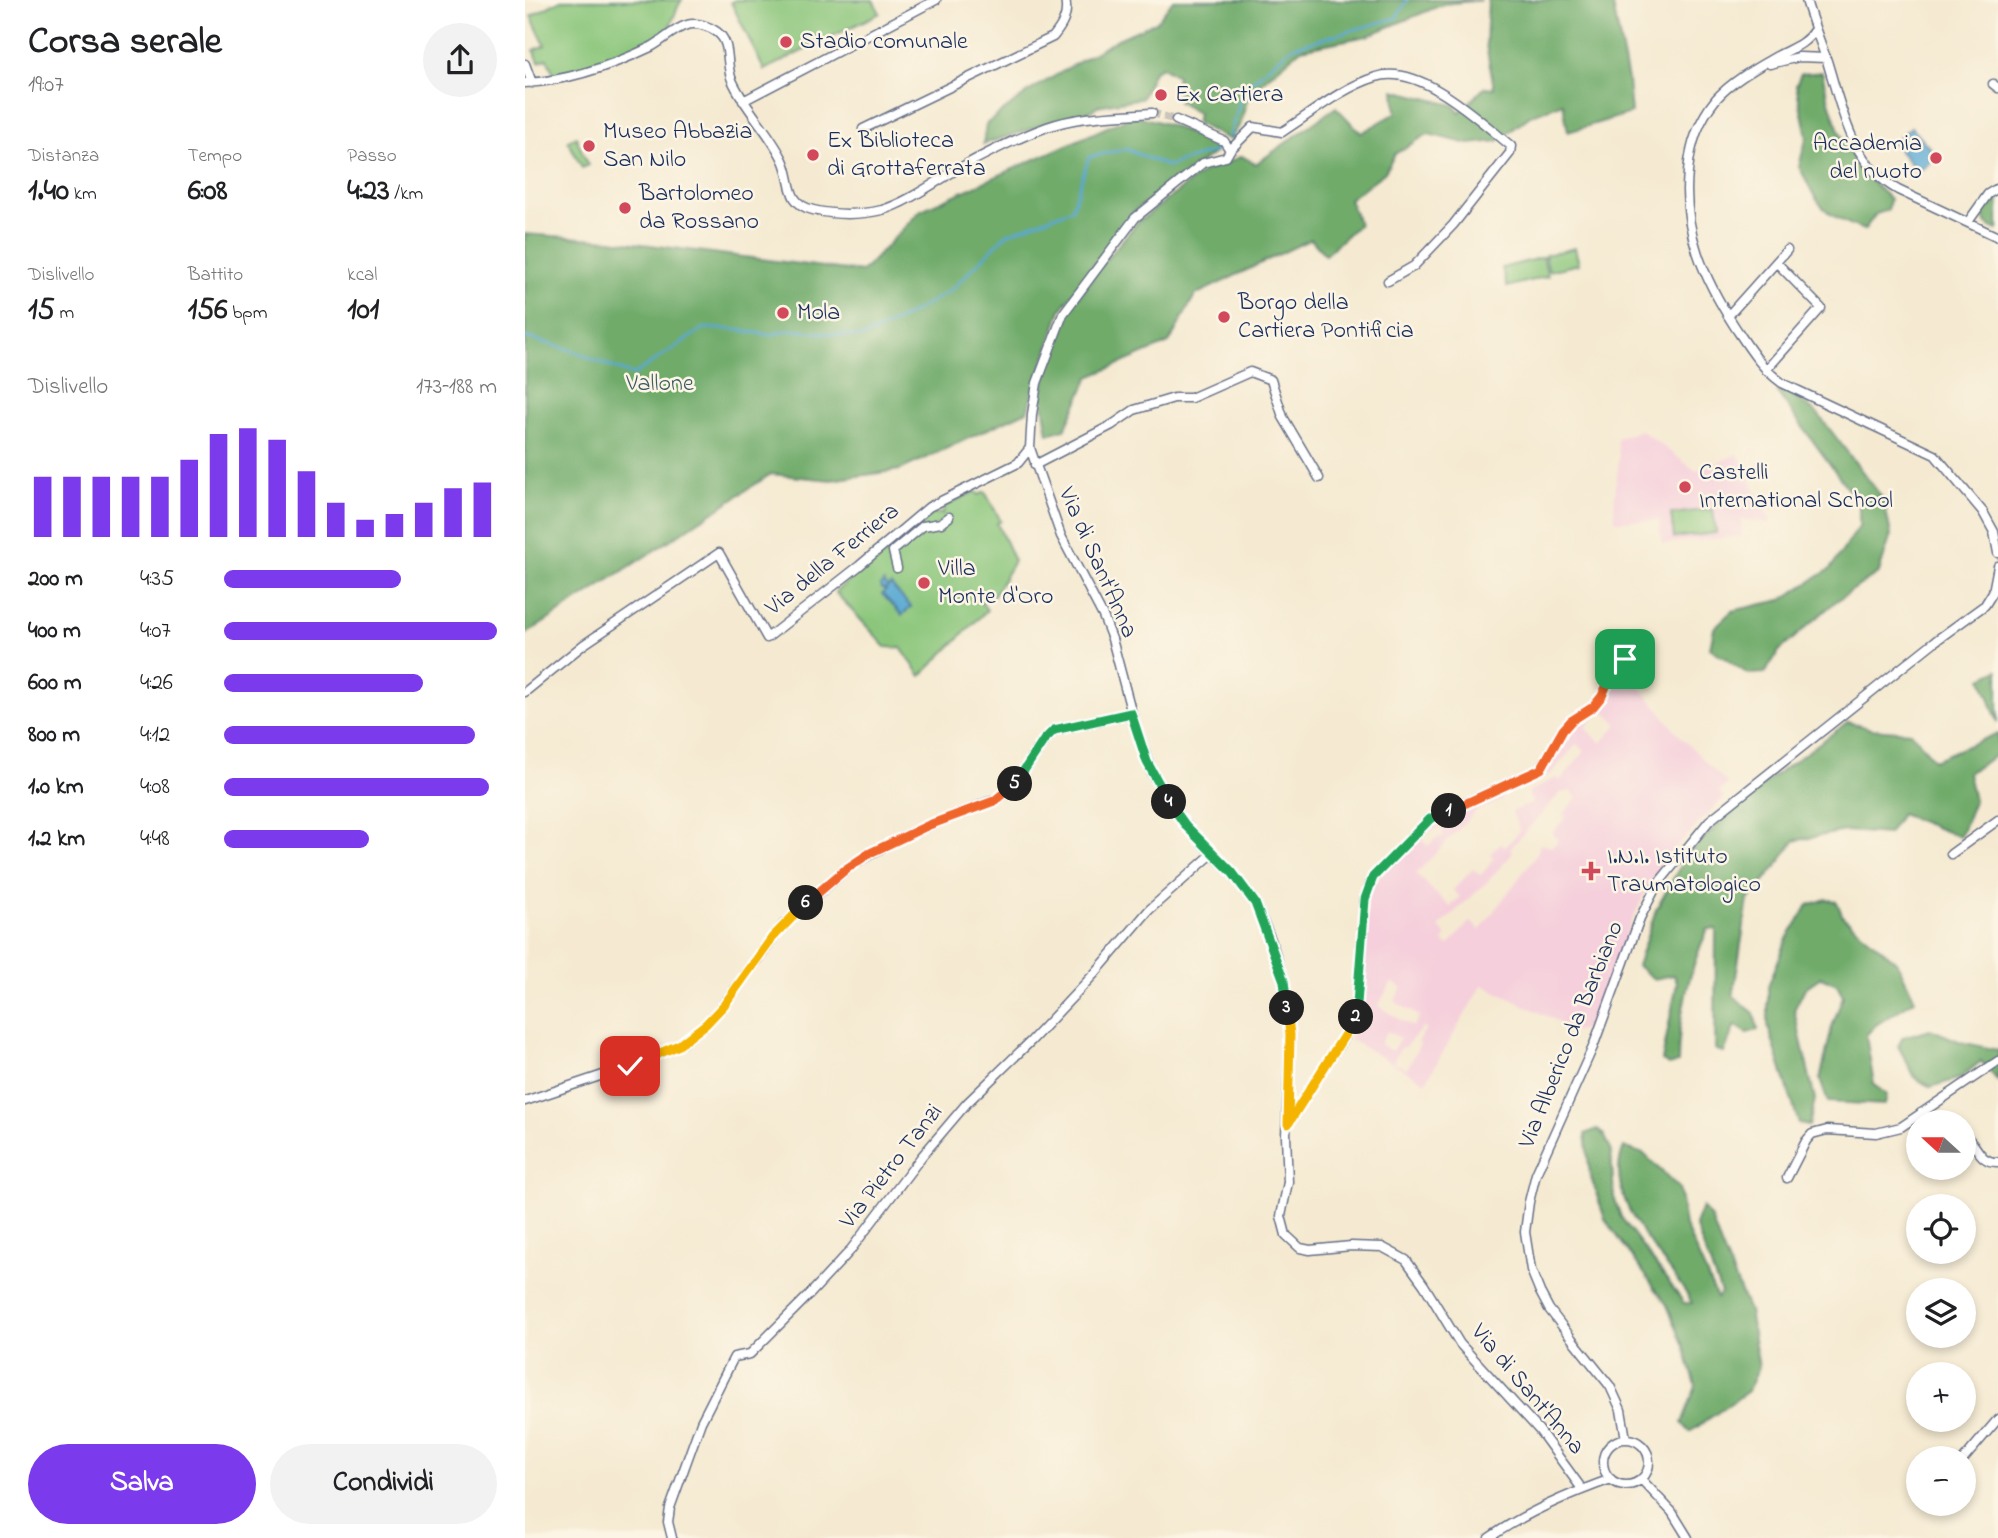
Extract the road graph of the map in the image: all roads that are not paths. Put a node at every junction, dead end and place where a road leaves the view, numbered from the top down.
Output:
1 (936, 0) edge
2 (1065, 0) edge
3 (1806, 0) edge
4 (1815, 29) junction
5 (1826, 58) junction
6 (525, 64) edge
7 (1757, 67) junction
8 (529, 83) edge
9 (743, 101) junction
10 (1151, 113) tunnel mouth
11 (1176, 120) tunnel mouth
12 (863, 130) dead end
13 (1230, 150) junction
14 (1998, 188) edge
15 (1968, 222) junction
16 (1998, 237) edge
17 (1787, 250) dead end
18 (1776, 262) junction
19 (1388, 281) dead end
20 (1728, 316) junction
21 (1766, 370) junction
22 (1030, 448) junction
23 (1035, 466) junction
24 (1319, 478) dead end
25 (949, 517) dead end
26 (1998, 553) edge
27 (1998, 566) edge
28 (897, 568) dead end
29 (1640, 640) dead end
30 (525, 692) edge
31 (1131, 713) junction
32 (1998, 820) edge
33 (1212, 854) junction
34 (1951, 854) dead end
35 (1998, 1061) edge
36 (525, 1101) edge
37 (1925, 1110) edge
38 (1288, 1124) junction
39 (1906, 1124) edge
40 (1976, 1147) edge
41 (1998, 1162) edge
42 (1787, 1178) dead end
43 (1998, 1419) edge
44 (1626, 1439) junction
45 (1975, 1446) edge
46 (1611, 1479) junction
47 (1641, 1479) junction
48 (1582, 1489) junction
49 (672, 1538) edge
50 (1489, 1538) edge
51 (1688, 1538) edge

1 - 9 street
2 - 12 street
3 - 4 street
4 - 5 street
4 - 7 street
5 - 7 street
5 - 15 street
6 - 8 street
7 - 20 street
8 - 9 street
9 - 10 street
11 - 13 street
13 - 19 street, Via di Sant'Anna
13 - 22 street, Via di Sant'Anna
14 - 15 street
15 - 16 street
17 - 18 street
18 - 20 street
18 - 21 street
20 - 21 street
21 - 26 street
22 - 23 street, Via di Sant'Anna
22 - 30 street, Via della Ferriera
23 - 24 street
23 - 31 street, Via di Sant'Anna
25 - 28 street
27 - 44 street, Via Alberico da Barbiano
29 - 38 street
31 - 33 street, Via di Sant'Anna
31 - 36 street
32 - 34 street
33 - 38 street, Via di Sant'Anna
33 - 49 street, Via Pietro Tanzi
35 - 37 street
38 - 48 street, Via di Sant'Anna
39 - 42 street
40 - 41 street
43 - 45 street
44 - 46 street
44 - 47 street
46 - 47 street
46 - 48 street
47 - 51 street
48 - 50 street

